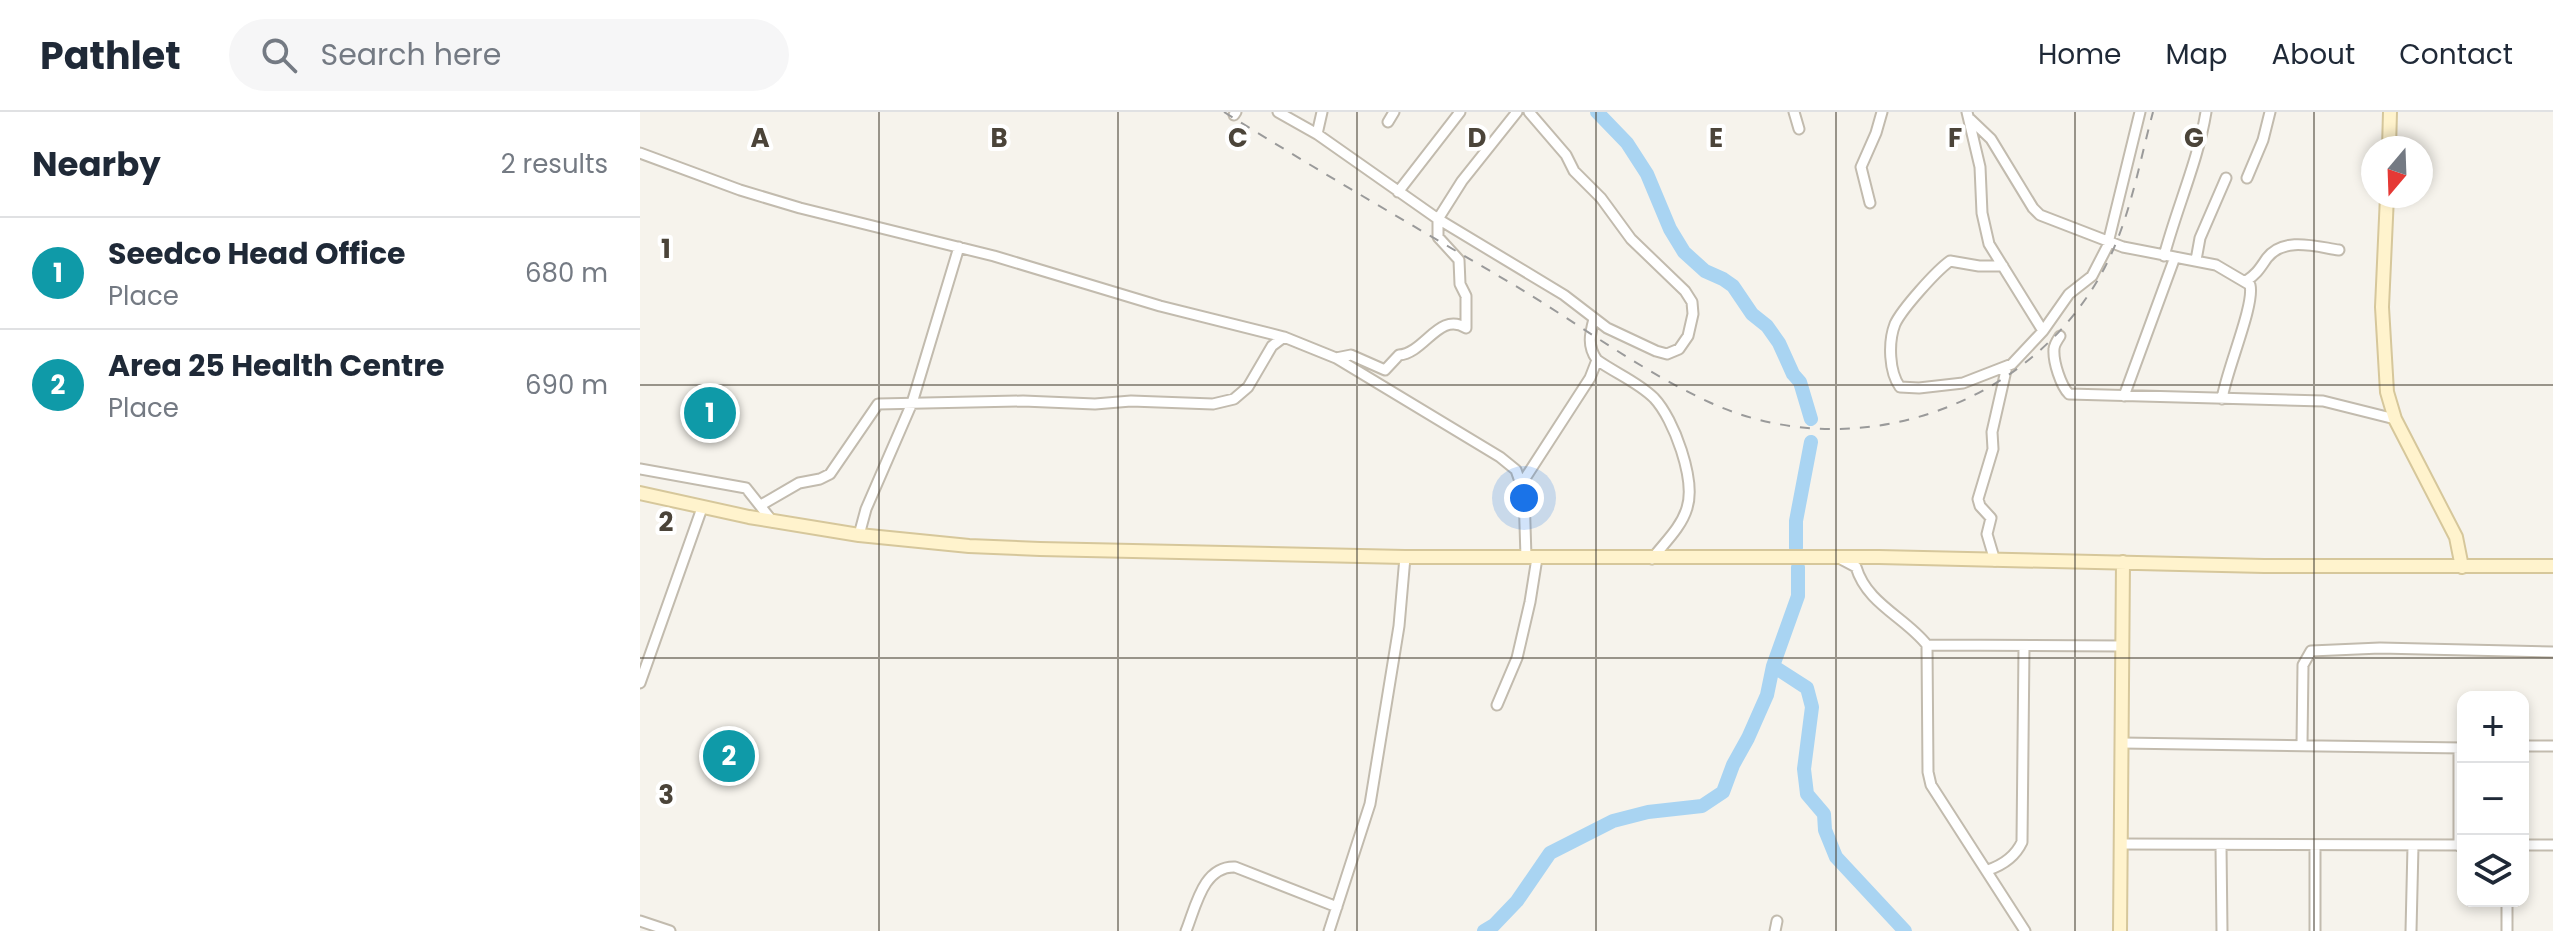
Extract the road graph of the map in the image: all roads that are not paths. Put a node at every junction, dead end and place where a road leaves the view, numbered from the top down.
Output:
1 (1278, 112) edge
2 (1322, 112) edge
3 (1394, 112) edge
4 (1460, 112) edge
5 (1517, 112) edge
6 (1529, 112) edge
7 (1794, 112) edge
8 (1882, 112) edge
9 (2140, 112) edge
10 (2206, 112) edge
11 (2270, 112) edge
12 (2390, 112) edge
13 (1968, 115) edge
14 (1388, 122) dead end
15 (1799, 129) dead end
16 (1317, 134) junction
17 (2389, 136) edge
18 (640, 153) edge
19 (2226, 178) dead end
20 (2247, 178) dead end
21 (1398, 192) junction
22 (1870, 203) dead end
23 (2387, 208) edge
24 (1438, 219) junction
25 (2109, 240) junction
26 (959, 247) junction
27 (2339, 250) dead end
28 (2169, 256) junction
29 (2196, 260) junction
30 (2003, 266) junction
31 (2246, 281) junction
32 (1594, 319) junction
33 (2043, 331) junction
34 (2060, 336) dead end
35 (1284, 337) junction
36 (1336, 358) junction
37 (1597, 360) junction
38 (2007, 366) junction
39 (2124, 396) junction
40 (2222, 399) junction
41 (912, 403) junction
42 (2395, 419) junction
43 (640, 469) edge
44 (1522, 483) junction
45 (640, 493) edge
46 (761, 505) junction
47 (702, 508) junction
48 (773, 522) junction
49 (859, 535) junction
50 (1405, 557) junction
51 (1838, 557) junction
52 (1532, 558) junction
53 (1652, 559) junction
54 (1995, 561) junction
55 (2123, 562) junction
56 (2553, 566) edge
57 (2462, 567) junction
58 (1927, 645) junction
59 (2122, 646) junction
60 (2024, 647) junction
61 (2553, 652) edge
62 (640, 683) edge
63 (1497, 705) dead end
64 (2122, 743) junction
65 (2302, 744) junction
66 (2529, 746) edge
67 (2553, 746) edge
68 (2457, 748) edge
69 (2461, 763) edge
70 (2461, 835) edge
71 (2120, 844) junction
72 (2315, 845) junction
73 (2529, 845) edge
74 (2553, 845) edge
75 (2221, 846) junction
76 (2413, 846) junction
77 (2457, 846) edge
78 (1988, 870) junction
79 (1337, 907) junction
80 (2507, 907) edge
81 (640, 921) edge
82 (670, 931) edge
83 (1186, 931) edge
84 (1329, 931) edge
85 (2025, 931) edge
86 (2120, 931) edge
87 (2222, 931) edge
88 (2315, 931) edge
89 (2411, 931) edge
90 (2507, 931) edge

1 - 16 street
2 - 16 street
3 - 14 street
4 - 21 street
5 - 24 street
6 - 32 street
7 - 15 street
8 - 22 street
9 - 25 street
10 - 28 street
11 - 20 street
12 - 17 main road
13 - 25 street
13 - 30 street
16 - 21 street
18 - 26 street
19 - 29 street
21 - 24 street
23 - 42 main road
24 - 32 street
24 - 36 street
25 - 28 street
25 - 33 street
26 - 35 street
26 - 41 street
27 - 31 street
28 - 29 street
28 - 39 street
29 - 31 street
30 - 33 street
30 - 38 street
31 - 40 street
32 - 37 street
33 - 38 street
34 - 39 street
35 - 36 street
35 - 41 street
36 - 44 street
37 - 44 street
37 - 53 street
38 - 54 street
39 - 40 street
40 - 42 street
41 - 46 street
41 - 49 street
42 - 57 main road
43 - 46 street
44 - 52 street
45 - 47 main road
46 - 48 street
47 - 48 main road
47 - 62 street
48 - 49 main road
49 - 50 main road
50 - 52 main road
50 - 79 street
51 - 53 main road
51 - 54 main road
51 - 58 street
52 - 53 main road
52 - 63 street
54 - 55 main road
55 - 57 main road
55 - 59 main road
56 - 57 main road
58 - 60 street
58 - 78 street
59 - 60 street
59 - 64 main road
60 - 78 street
61 - 65 street
64 - 65 street
64 - 71 main road
65 - 68 street
66 - 67 street
69 - 70 street
71 - 75 street
71 - 86 main road
72 - 75 street
72 - 76 street
72 - 88 street
73 - 74 street
75 - 87 street
76 - 77 street
76 - 89 street
78 - 85 street
79 - 83 street
79 - 84 street
80 - 90 street
81 - 82 street

